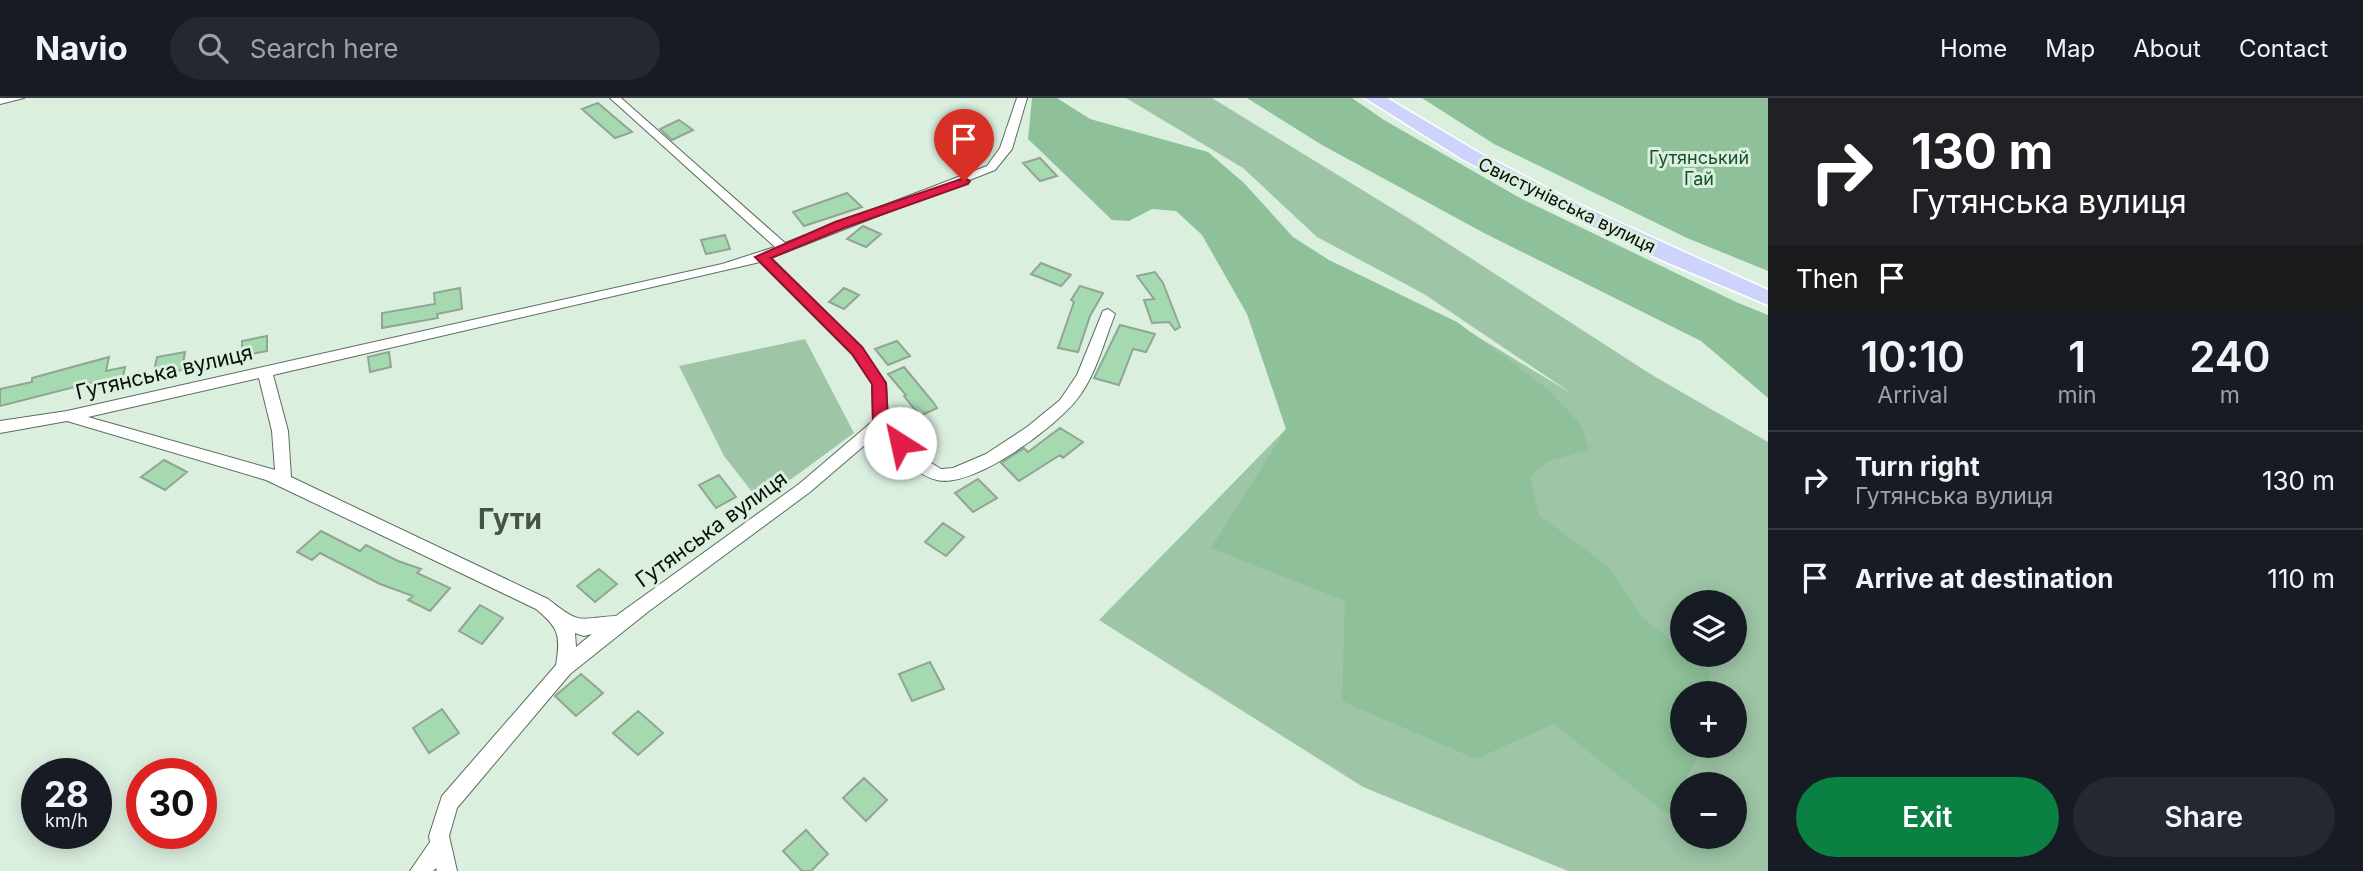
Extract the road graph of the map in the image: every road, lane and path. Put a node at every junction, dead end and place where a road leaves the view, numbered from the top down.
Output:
1 (19, 98) edge
2 (615, 98) edge
3 (1022, 98) edge
4 (1374, 98) edge
5 (0, 101) edge
6 (783, 249) junction
7 (762, 257) junction
8 (1768, 298) edge
9 (1108, 314) dead end
10 (265, 371) junction
11 (66, 416) junction
12 (880, 423) junction
13 (0, 427) edge
14 (283, 481) junction
15 (563, 621) junction
16 (617, 623) junction
17 (564, 668) junction
18 (441, 845) junction
19 (420, 871) edge
20 (447, 871) edge

1 - 5 street
2 - 6 street
3 - 6 street, Гутянська вулиця
4 - 8 main road, Свистунівська вулиця
6 - 7 street, Гутянська вулиця
7 - 10 street, Гутянська вулиця
7 - 12 street
9 - 12 street
10 - 11 street, Гутянська вулиця
10 - 14 street
11 - 13 street
11 - 14 street, Гутянська вулиця
12 - 16 street, Гутянська вулиця
14 - 15 street, Гутянська вулиця
15 - 16 street
15 - 17 street
16 - 17 street, Гутянська вулиця
17 - 18 street, Гутянська вулиця
18 - 19 street
18 - 20 street, Гутянська вулиця

